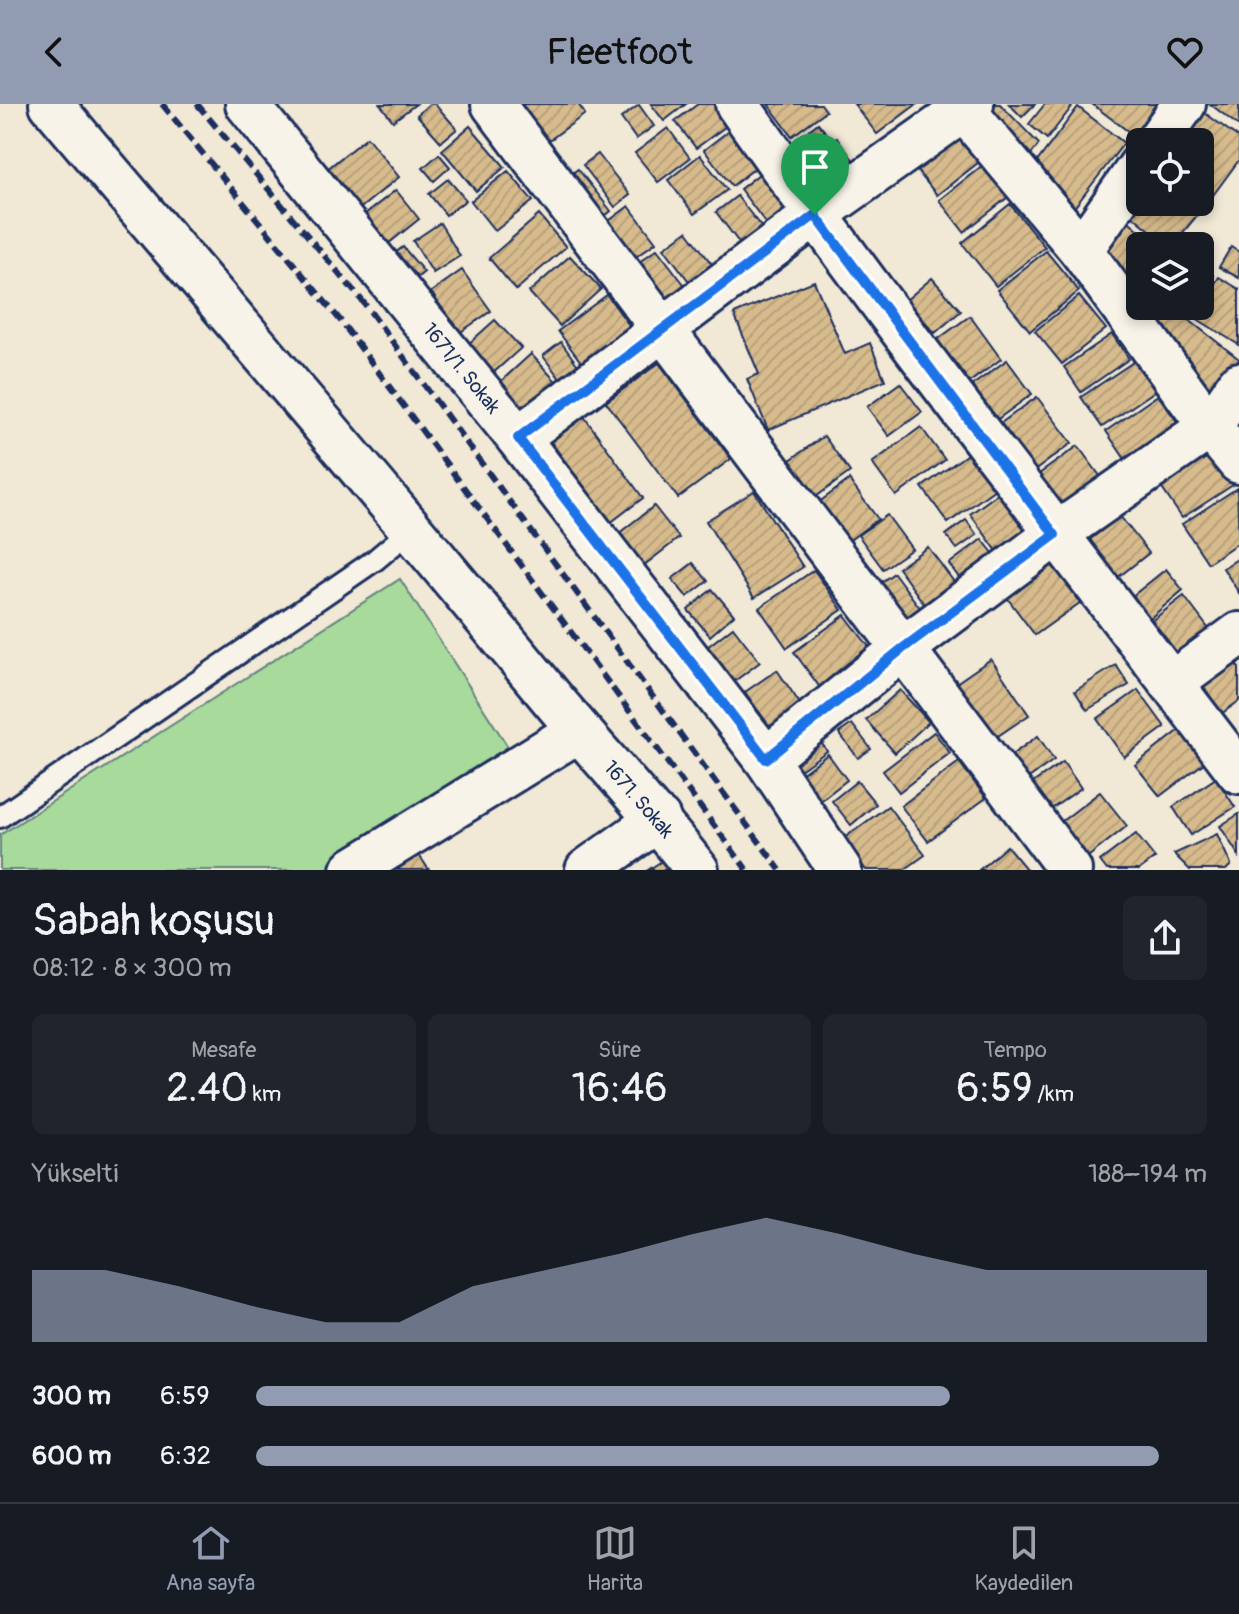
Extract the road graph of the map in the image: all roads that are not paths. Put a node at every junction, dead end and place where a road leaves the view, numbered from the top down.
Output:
1 (51, 104) edge
2 (247, 104) edge
3 (493, 104) edge
4 (737, 104) edge
5 (1184, 104) edge
6 (965, 106) edge
7 (1167, 128) edge
8 (1126, 186) edge
9 (815, 215) junction
10 (1081, 250) junction
11 (663, 331) junction
12 (1239, 384) edge
13 (1210, 427) junction
14 (518, 438) junction
15 (1239, 462) edge
16 (412, 529) junction
17 (1055, 535) junction
18 (1239, 634) edge
19 (902, 649) junction
20 (1172, 683) junction
21 (578, 731) junction
22 (766, 759) junction
23 (1239, 772) edge
24 (0, 817) edge
25 (659, 819) junction
26 (352, 870) edge
27 (587, 870) edge
28 (697, 870) edge
29 (840, 870) edge
30 (1070, 870) edge

1 - 16 street, 1671. Sokak
2 - 14 street, 1671/1. Sokak
3 - 11 street
4 - 9 street
5 - 7 street
6 - 9 street
6 - 10 street
8 - 10 street
9 - 11 street
9 - 17 street
10 - 13 street
11 - 14 street
11 - 19 street
12 - 13 street
13 - 15 street
13 - 17 street
14 - 22 street, 1671/1. Sokak
16 - 21 street, 1671. Sokak
16 - 24 lane
17 - 19 street
17 - 20 street
18 - 20 street
19 - 22 street
19 - 30 street
20 - 23 street
21 - 25 street, 1671. Sokak
21 - 26 street
22 - 29 street, 1671/1. Sokak
25 - 27 street
25 - 28 street, 1671. Sokak

